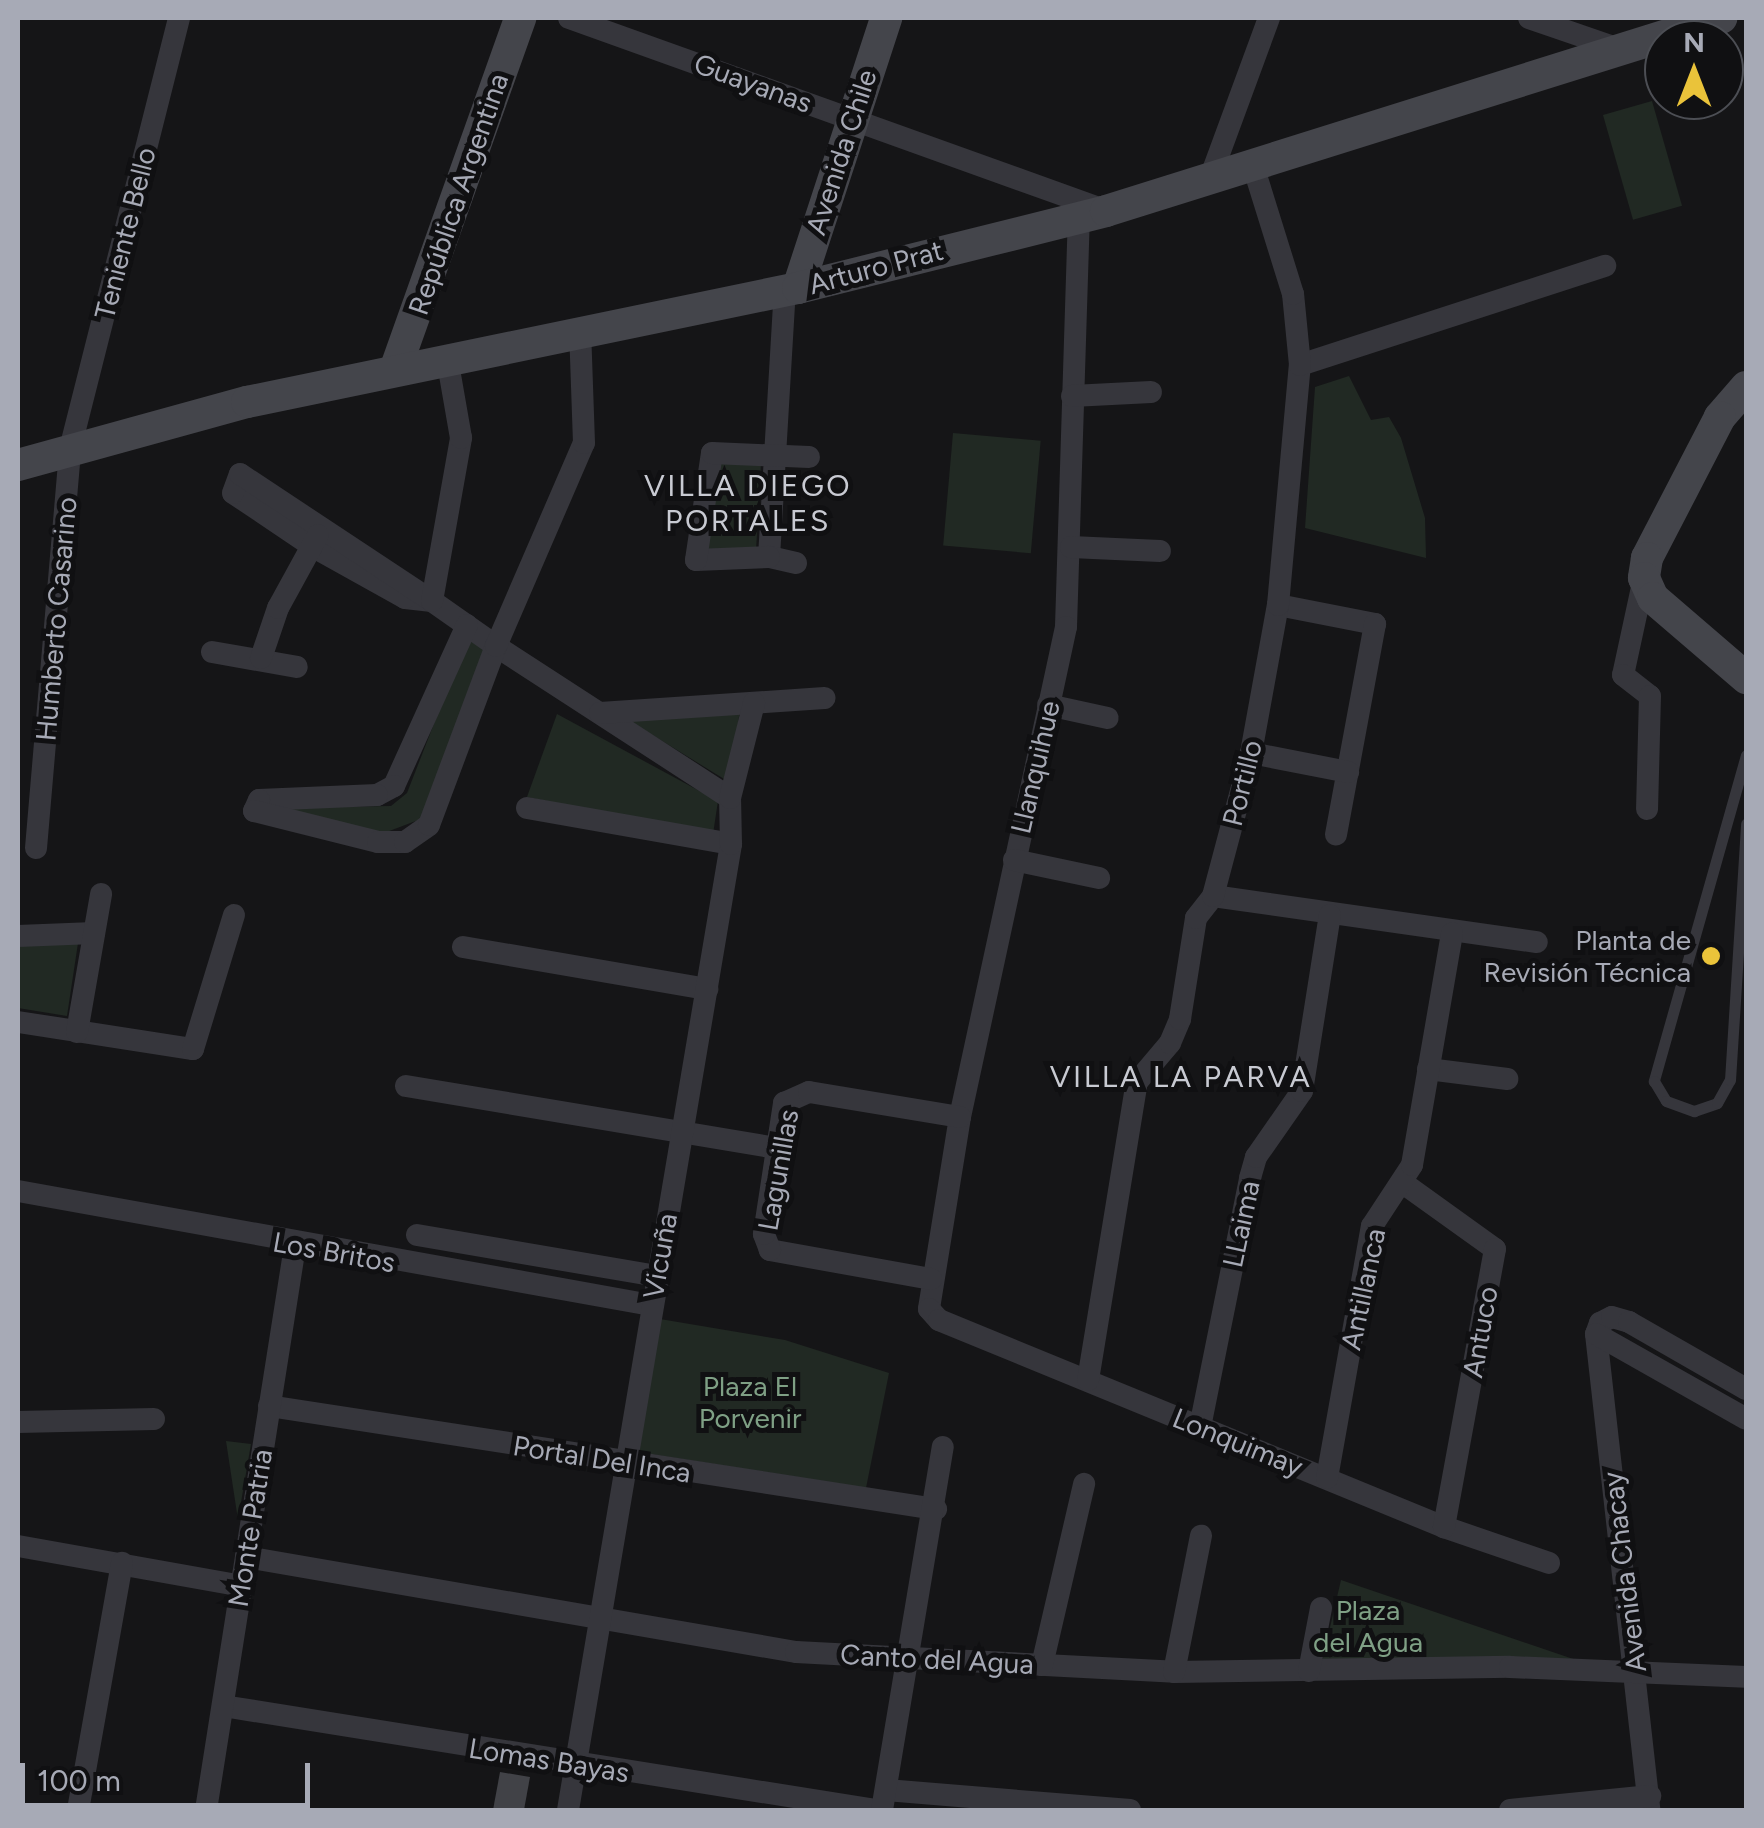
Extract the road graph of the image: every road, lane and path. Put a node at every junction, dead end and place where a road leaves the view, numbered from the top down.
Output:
1 (180, 18) edge
2 (520, 18) edge
3 (570, 18) edge
4 (886, 18) edge
5 (1268, 18) edge
6 (1528, 18) edge
7 (1644, 37) edge
8 (1619, 50) junction
9 (850, 118) junction
10 (1254, 169) junction
11 (1209, 181) junction
12 (1092, 212) junction
13 (1605, 266) dead end
14 (792, 290) junction
15 (580, 330) junction
16 (447, 358) junction
17 (1300, 366) junction
18 (395, 370) junction
19 (1746, 387) edge
20 (1151, 392) dead end
21 (1072, 396) junction
22 (70, 449) junction
23 (775, 451) junction
24 (809, 457) dead end
25 (18, 465) edge
26 (237, 483) dead end
27 (317, 537) junction
28 (1071, 547) junction
29 (1160, 551) dead end
30 (769, 557) junction
31 (796, 563) dead end
32 (1644, 578) junction
33 (432, 601) junction
34 (1278, 605) junction
35 (467, 625) junction
36 (496, 646) junction
37 (212, 652) dead end
38 (261, 658) junction
39 (297, 667) dead end
40 (1746, 678) edge
41 (825, 698) dead end
42 (754, 703) junction
43 (1048, 705) junction
44 (600, 713) junction
45 (1108, 718) dead end
46 (1251, 752) junction
47 (1746, 755) edge
48 (1348, 772) junction
49 (730, 798) junction
50 (527, 808) dead end
51 (1647, 809) dead end
52 (1746, 823) edge
53 (1336, 834) dead end
54 (731, 844) junction
55 (36, 848) dead end
56 (1014, 860) junction
57 (1099, 878) dead end
58 (100, 894) dead end
59 (1213, 896) junction
60 (1330, 915) junction
61 (234, 916) dead end
62 (94, 933) junction
63 (1452, 933) junction
64 (18, 936) edge
65 (1537, 942) dead end
66 (462, 947) dead end
67 (707, 989) junction
68 (18, 1022) edge
69 (77, 1032) junction
70 (1428, 1069) junction
71 (1507, 1079) dead end
72 (406, 1086) dead end
73 (960, 1117) junction
74 (683, 1133) junction
75 (777, 1148) junction
76 (1404, 1183) junction
77 (18, 1191) edge
78 (417, 1235) dead end
79 (295, 1246) junction
80 (656, 1276) junction
81 (931, 1279) junction
82 (652, 1305) junction
83 (931, 1313) joint
84 (1596, 1334) junction
85 (1088, 1380) junction
86 (1746, 1389) edge
87 (269, 1406) junction
88 (154, 1419) dead end
89 (1746, 1419) edge
90 (18, 1422) edge
91 (1200, 1427) junction
92 (944, 1447) dead end
93 (625, 1464) junction
94 (1327, 1478) junction
95 (1084, 1484) dead end
96 (936, 1509) junction
97 (1444, 1528) junction
98 (1201, 1536) dead end
99 (18, 1546) edge
100 (246, 1557) junction
101 (122, 1563) junction
102 (1549, 1564) dead end
103 (242, 1586) junction
104 (1321, 1608) dead end
105 (598, 1619) junction
106 (910, 1659) junction
107 (1042, 1665) junction
108 (1309, 1671) junction
109 (1174, 1672) junction
110 (1636, 1674) junction
111 (1746, 1676) edge
112 (223, 1706) junction
113 (578, 1765) junction
114 (1649, 1803) edge
115 (881, 1804) edge
116 (78, 1810) edge
117 (206, 1810) edge
118 (568, 1810) edge
119 (1130, 1810) edge
120 (1510, 1810) edge

1 - 22 street, Teniente Bello
2 - 18 main road, República Argentina
3 - 9 street, Guayanas
4 - 9 main road, Avenida Chile
5 - 11 street
6 - 8 street
7 - 8 main road, Arturo Prat
8 - 10 main road, Arturo Prat
9 - 12 street, Guayanas
9 - 14 main road, Avenida Chile
10 - 11 main road, Arturo Prat
10 - 17 street, Portillo
11 - 12 main road, Arturo Prat
12 - 14 main road, Arturo Prat
12 - 21 street, Llanquihue
13 - 17 street
14 - 15 main road, Arturo Prat
14 - 23 street
15 - 16 main road, Arturo Prat
15 - 36 street
16 - 18 main road, Arturo Prat
16 - 33 street
17 - 34 street, Portillo
18 - 22 main road, Arturo Prat
19 - 32 main road
20 - 21 street
21 - 28 street, Llanquihue
22 - 25 main road, Arturo Prat
22 - 55 street, Humberto Casarino
23 - 24 street
23 - 30 street
23 - 30 street
26 - 27 street
27 - 33 street
27 - 38 street
28 - 29 street
28 - 43 street, Llanquihue
30 - 31 street
32 - 40 main road
32 - 51 street
33 - 35 street
34 - 46 street, Portillo
34 - 48 street
35 - 36 street
35 - 36 street
36 - 44 street
37 - 38 street
38 - 39 street
41 - 42 street
42 - 44 street
42 - 49 street, Vicuña
43 - 45 street
43 - 56 street, Llanquihue
44 - 49 street
46 - 48 street
46 - 59 street, Portillo
47 - 52 lane
48 - 53 street
49 - 54 street, Vicuña
50 - 54 street
54 - 67 street, Vicuña
56 - 57 street
56 - 73 street, Llanquihue
58 - 62 street
59 - 60 street
59 - 85 street, Portillo
60 - 63 street
60 - 91 street, LLaima
61 - 69 street
62 - 64 street
62 - 69 street
63 - 65 street
63 - 70 street, Antillanca
66 - 67 street
67 - 74 street, Vicuña
68 - 69 street
70 - 71 street
70 - 76 street, Antillanca
72 - 74 street
73 - 75 street, Lagunillas
73 - 81 street, Llanquihue
74 - 75 street
74 - 80 street, Vicuña
75 - 81 street, Lagunillas
76 - 94 street, Antillanca
76 - 97 street, Antuco
77 - 79 street, Los Britos
78 - 80 street
79 - 82 street, Los Britos
79 - 87 street, Monte Patria
80 - 82 street, Vicuña
81 - 83 street, Llanquihue
82 - 93 street, Vicuña
83 - 85 street, Lonquimay
84 - 86 street
84 - 89 street
84 - 110 street, Avenida Chacay
85 - 91 street, Lonquimay
87 - 93 street, Portal Del Inca
87 - 100 street, Monte Patria
88 - 90 street
91 - 94 street, Lonquimay
92 - 96 street
93 - 96 street, Portal Del Inca
93 - 105 street, Vicuña
94 - 97 street, Lonquimay
95 - 107 street
96 - 106 street
97 - 102 street, Lonquimay
98 - 109 street
99 - 101 street
100 - 103 street, Monte Patria
100 - 105 street, Canto del Agua
101 - 103 street
101 - 116 street
103 - 112 street, Monte Patria
104 - 108 street
105 - 106 street, Canto del Agua
105 - 113 street, Vicuña
106 - 107 street, Canto del Agua
106 - 115 street
107 - 109 street, Canto del Agua
108 - 109 street, Canto del Agua
108 - 110 street, Canto del Agua
110 - 111 street, Canto del Agua
110 - 114 street, Avenida Chacay
112 - 113 street, Lomas Bayas
112 - 117 street, Monte Patria
113 - 115 street, Lomas Bayas
113 - 118 street, Vicuña
114 - 120 street
115 - 119 street, Lomas Bayas

